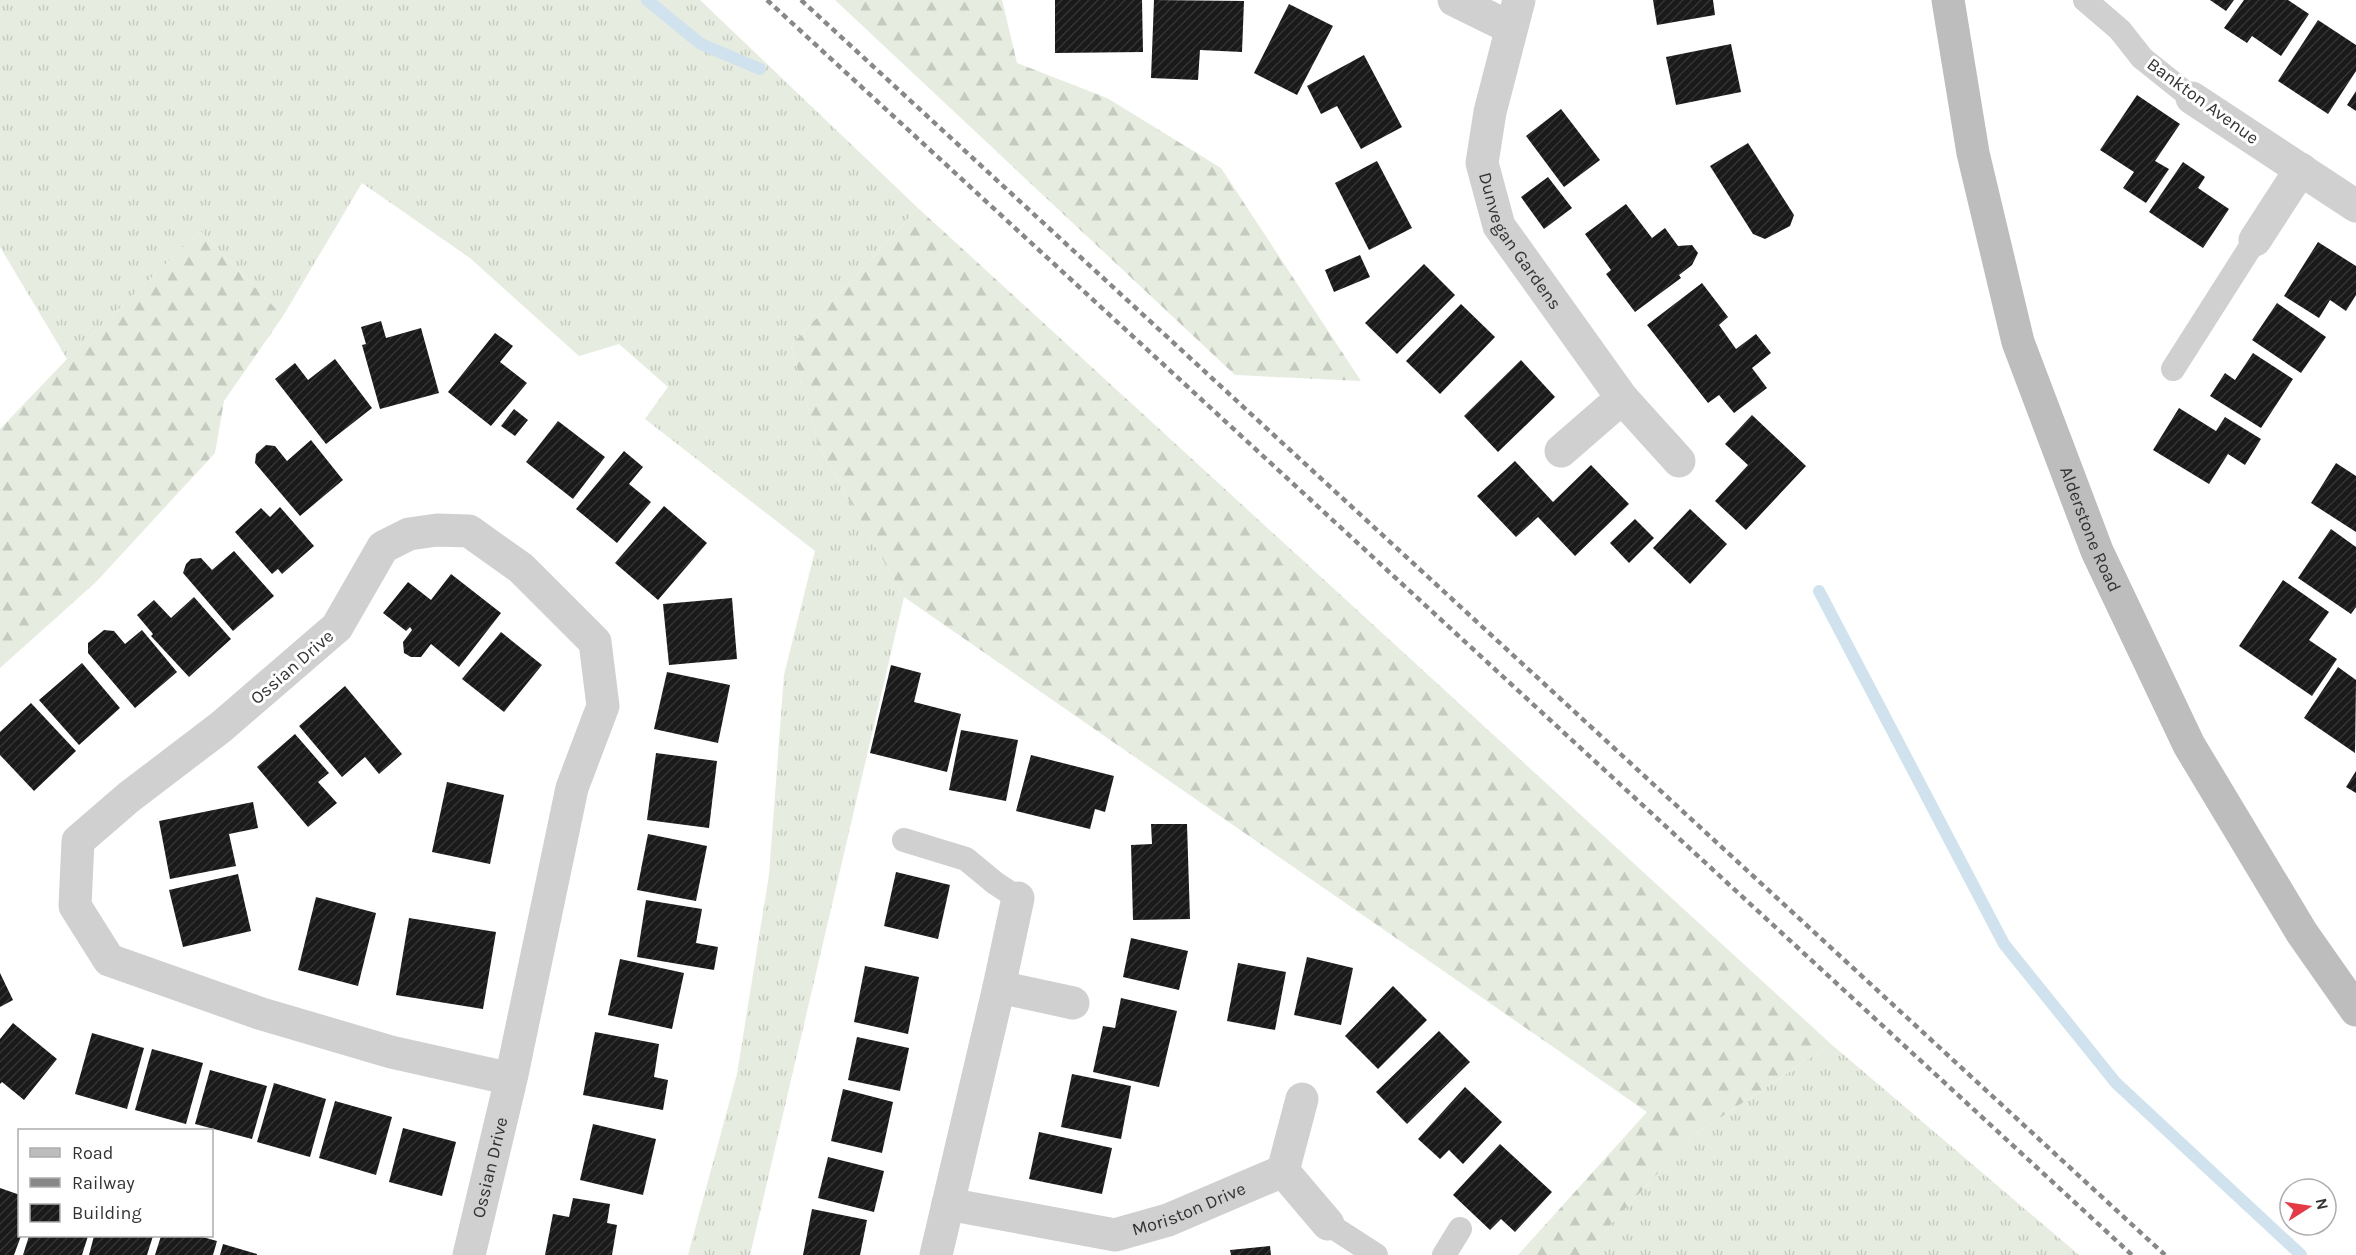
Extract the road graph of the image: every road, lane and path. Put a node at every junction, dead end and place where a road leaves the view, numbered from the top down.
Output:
1 (1454, 0) edge
2 (1948, 0) edge
3 (2085, 0) edge
4 (1515, 14) edge
5 (2192, 98) joint
6 (2301, 170) junction
7 (2356, 206) edge
8 (2255, 240) joint
9 (2173, 369) dead end
10 (1622, 398) junction
11 (1561, 451) dead end
12 (1679, 461) dead end
13 (904, 840) dead end
14 (1018, 898) joint
15 (999, 987) junction
16 (1073, 1003) dead end
17 (2356, 1010) edge
18 (511, 1079) junction
19 (1302, 1099) dead end
20 (1283, 1171) junction
21 (948, 1204) junction
22 (1328, 1224) joint
23 (1460, 1229) dead end
24 (470, 1255) edge
25 (936, 1255) edge
26 (1376, 1255) edge
27 (1444, 1255) edge

1 - 4 street, Dunvegan Gardens
2 - 17 street, Alderstone Road
3 - 5 lane, Bankton Avenue
4 - 10 street, Dunvegan Gardens
5 - 6 street, Bankton Avenue
6 - 7 street, Bankton Avenue
6 - 8 street
8 - 9 lane
10 - 11 street
10 - 12 street, Dunvegan Gardens
13 - 14 lane
14 - 15 street
15 - 16 street
15 - 21 street
18 - 18 street, Ossian Drive
18 - 24 street, Ossian Drive
19 - 20 street
20 - 21 street, Moriston Drive
20 - 22 street
21 - 25 street
22 - 26 lane
23 - 27 lane

